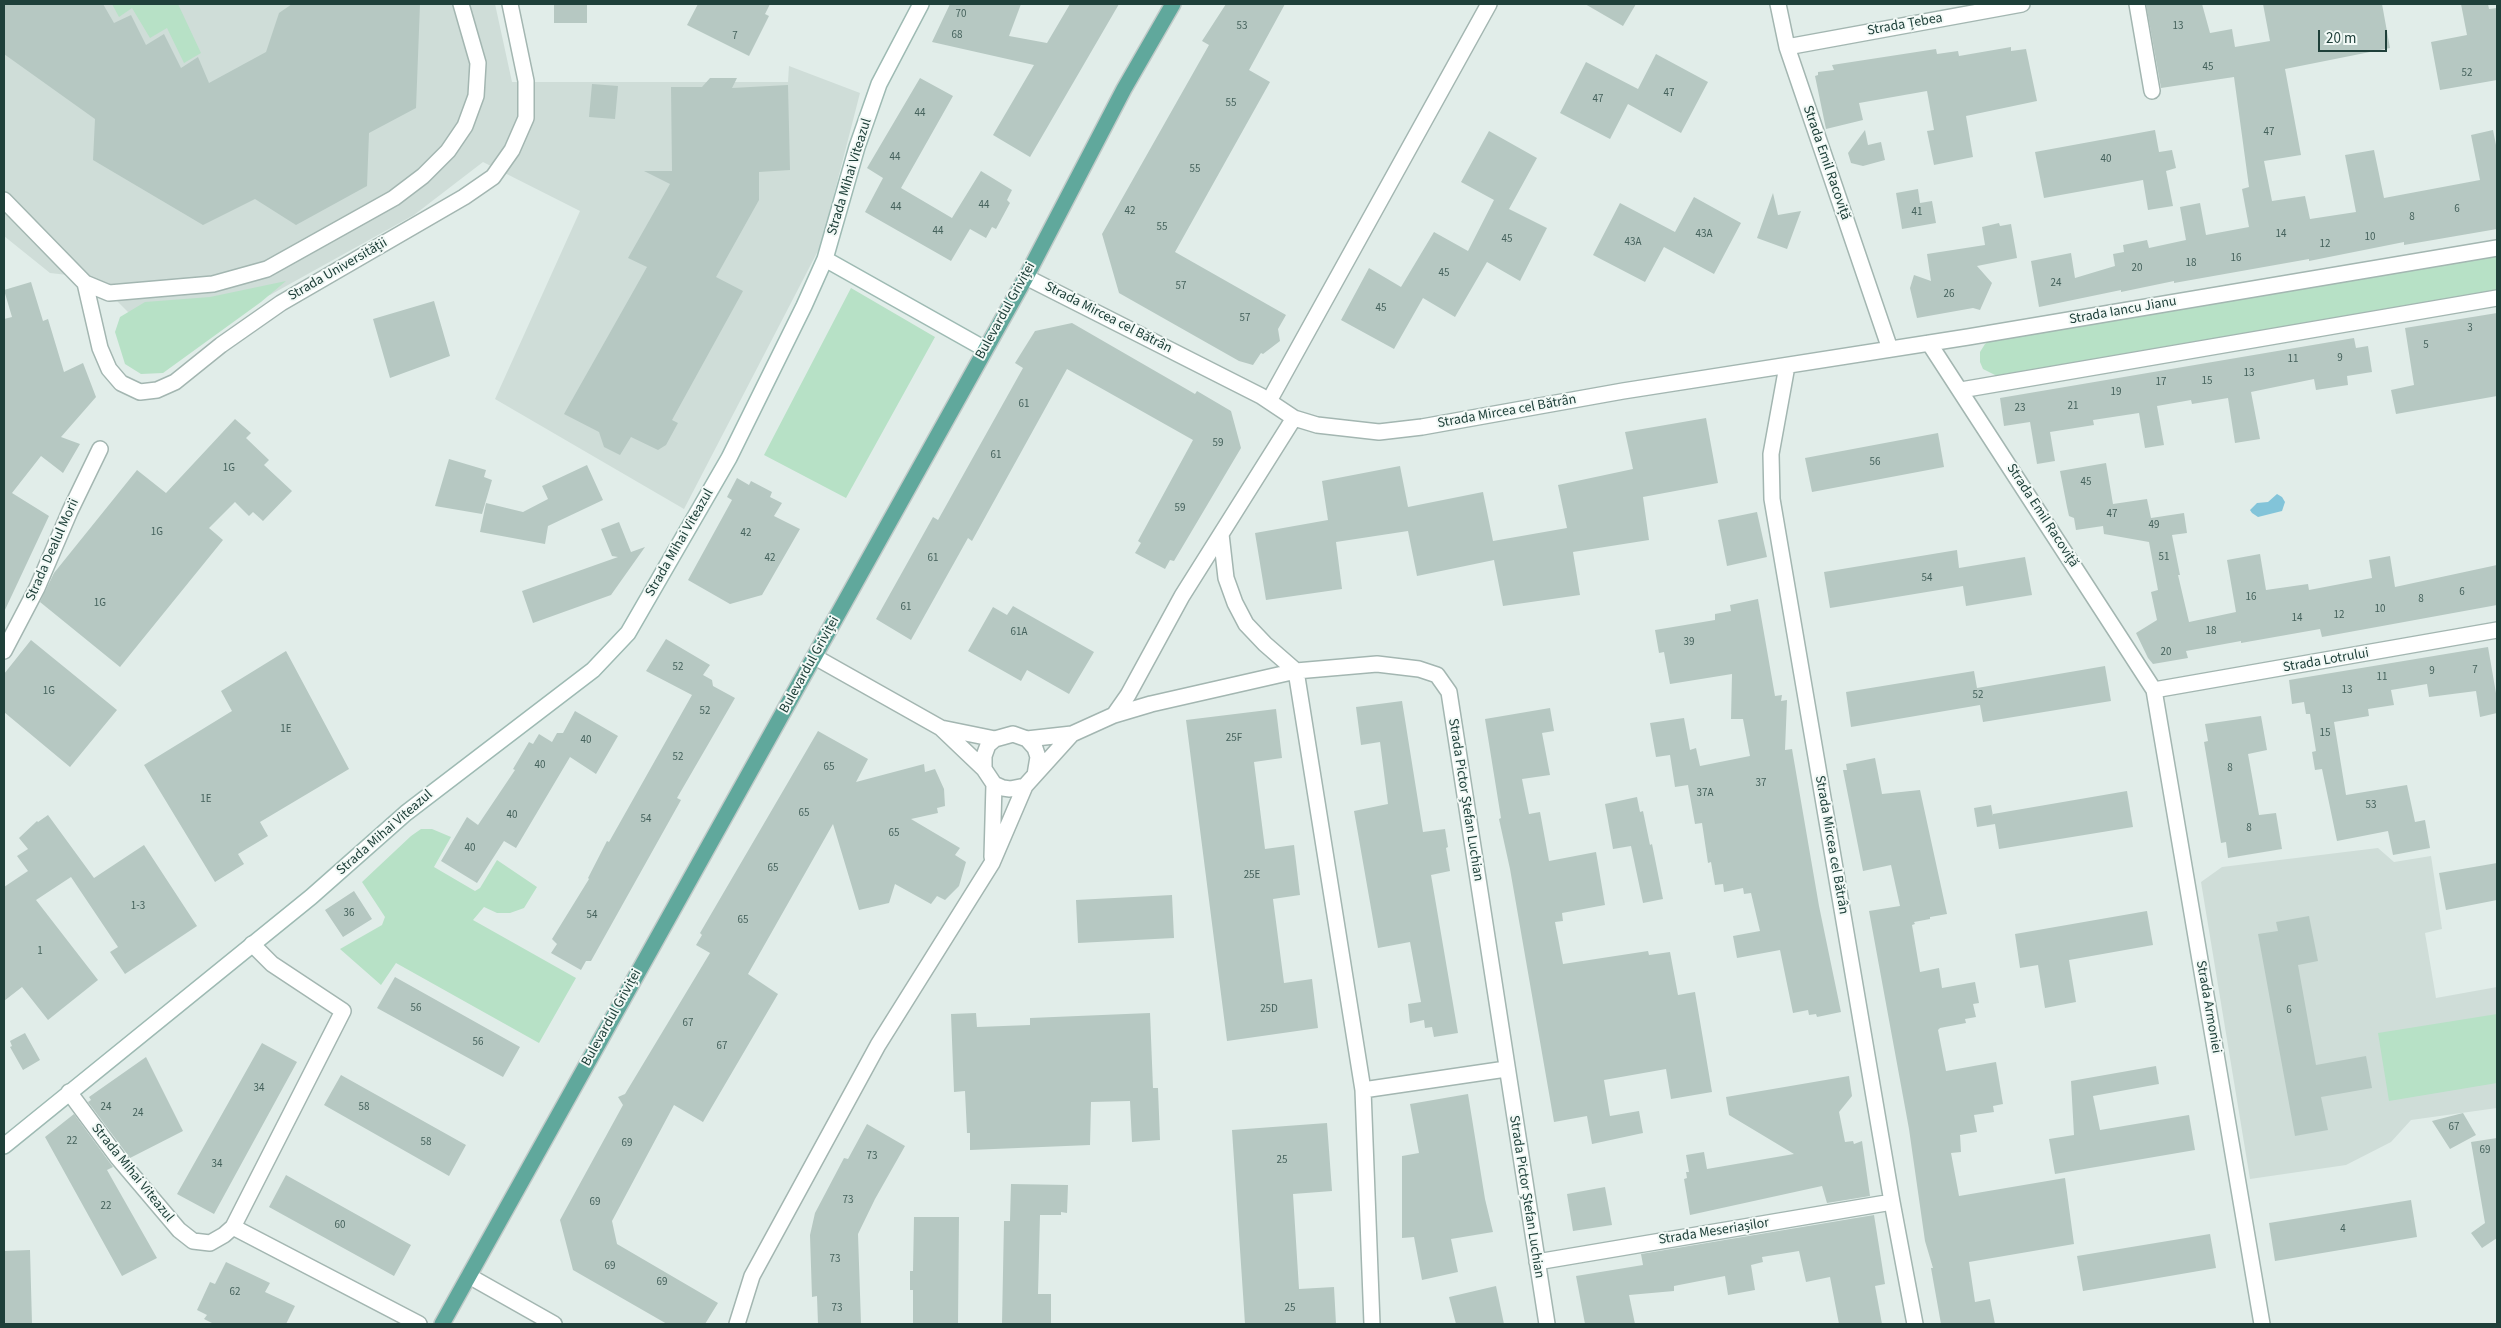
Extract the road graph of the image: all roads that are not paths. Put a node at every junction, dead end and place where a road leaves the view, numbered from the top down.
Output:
1 (461, 4) edge
2 (510, 4) edge
3 (921, 4) edge
4 (1173, 4) edge
5 (1489, 4) edge
6 (1778, 4) edge
7 (2022, 4) edge
8 (2136, 4) edge
9 (1787, 47) junction
10 (2152, 91) dead end
11 (4, 200) edge
12 (2497, 248) edge
13 (825, 259) junction
14 (1026, 277) junction
15 (85, 283) junction
16 (2497, 298) edge
17 (1930, 344) junction
18 (984, 349) junction
19 (1890, 349) junction
20 (1787, 366) junction
21 (1749, 372) joint
22 (1961, 390) junction
23 (1269, 401) junction
24 (1294, 418) junction
25 (100, 449) dead end
26 (1221, 534) junction
27 (2497, 630) edge
28 (4, 651) edge
29 (815, 657) junction
30 (1296, 671) junction
31 (2154, 690) junction
32 (1114, 715) junction
33 (941, 728) junction
34 (1072, 734) junction
35 (995, 739) junction
36 (1028, 740) junction
37 (984, 769) junction
38 (1030, 780) junction
39 (994, 784) junction
40 (992, 863) junction
41 (252, 944) junction
42 (1506, 1070) junction
43 (1363, 1090) junction
44 (69, 1092) junction
45 (4, 1146) edge
46 (1892, 1202) junction
47 (233, 1227) junction
48 (1537, 1262) junction
49 (469, 1276) junction
50 (418, 1324) edge
51 (442, 1324) edge
52 (554, 1324) edge
53 (737, 1324) edge
54 (1372, 1324) edge
55 (1547, 1324) edge
56 (1915, 1324) edge
57 (2262, 1324) edge

1 - 15 street
2 - 15 street, Strada Universității
3 - 13 street, Strada Mihai Viteazul
4 - 14 main road, Bulevardul Griviței
5 - 23 street
6 - 9 street, Strada Emil Racoviță
7 - 9 street, Strada Țebea
8 - 10 street
9 - 19 street, Strada Emil Racoviță
11 - 15 street
12 - 17 street, Strada Iancu Jianu
13 - 18 street
13 - 41 street, Strada Mihai Viteazul
14 - 18 main road, Bulevardul Griviței
14 - 23 street, Strada Mircea cel Bătrân
16 - 22 street
17 - 19 street, Strada Iancu Jianu
17 - 22 street, Strada Emil Racoviță
18 - 29 main road, Bulevardul Griviței
19 - 20 street, Strada Iancu Jianu
20 - 21 street, Strada Iancu Jianu
20 - 46 street, Strada Mircea cel Bătrân
21 - 24 street, Strada Mircea cel Bătrân
22 - 31 street, Strada Emil Racoviță
23 - 24 street, Strada Mircea cel Bătrân
24 - 26 street
25 - 28 street, Strada Dealul Morii
26 - 30 street
26 - 32 street
27 - 31 street, Strada Lotrului
29 - 33 street
29 - 49 main road, Bulevardul Griviței
30 - 32 street, Strada Pictor Ștefan Luchian
30 - 42 street, Strada Pictor Ștefan Luchian
30 - 43 street
31 - 57 street, Strada Armoniei
32 - 34 street, Strada Pictor Ștefan Luchian
33 - 35 street
33 - 37 street
34 - 36 street
34 - 38 street
35 - 36 street
35 - 37 street
36 - 38 street
37 - 39 street
38 - 39 street
38 - 40 street
39 - 40 street
40 - 53 street
41 - 44 street, Strada Mihai Viteazul
41 - 47 street, Strada Mihai Viteazul
42 - 43 street
42 - 48 street, Strada Pictor Ștefan Luchian
43 - 54 street
44 - 45 street, Strada Mihai Viteazul
44 - 47 street, Strada Mihai Viteazul
46 - 48 street, Strada Meseriașilor
46 - 56 street, Strada Mircea cel Bătrân
47 - 50 street
48 - 55 street, Strada Pictor Ștefan Luchian
49 - 51 main road, Bulevardul Griviței
49 - 52 street

